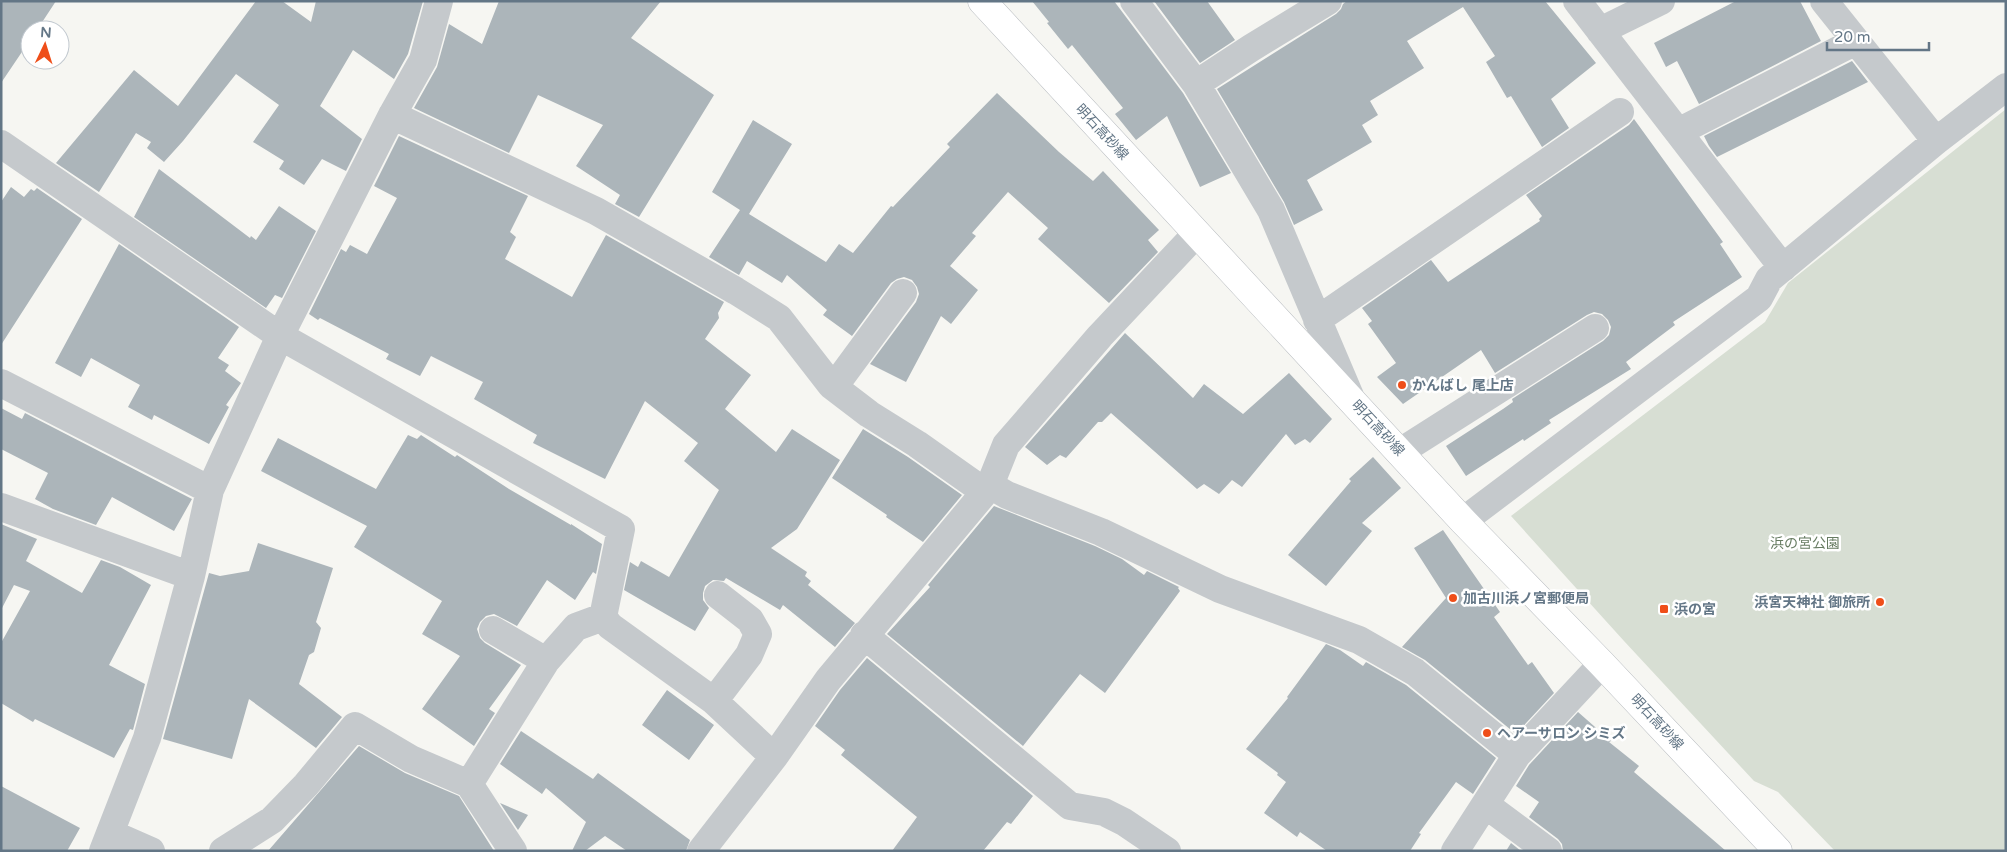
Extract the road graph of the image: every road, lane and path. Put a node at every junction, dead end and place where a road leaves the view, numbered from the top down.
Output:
1 (438, 1) edge
2 (982, 1) edge
3 (1134, 1) edge
4 (1328, 1) edge
5 (1577, 1) edge
6 (1660, 1) edge
7 (1824, 1) edge
8 (1600, 31) junction
9 (1856, 41) junction
10 (1196, 84) junction
11 (2006, 87) edge
12 (1620, 112) dead end
13 (392, 115) junction
14 (1678, 132) junction
15 (1936, 141) junction
16 (1, 144) edge
17 (1196, 234) junction
18 (1782, 268) junction
19 (903, 292) dead end
20 (1317, 320) junction
21 (1595, 328) dead end
22 (280, 336) junction
23 (1, 383) edge
24 (832, 385) junction
25 (1350, 398) junction
26 (1400, 452) junction
27 (987, 489) junction
28 (210, 490) junction
29 (1, 507) edge
30 (1463, 521) junction
31 (191, 576) junction
32 (718, 595) dead end
33 (603, 617) junction
34 (493, 630) dead end
35 (864, 635) junction
36 (546, 660) junction
37 (1602, 664) junction
38 (714, 701) junction
39 (1517, 755) junction
40 (774, 757) junction
41 (469, 784) junction
42 (1486, 805) junction
43 (107, 842) edge
44 (151, 851) edge
45 (224, 851) edge
46 (514, 851) edge
47 (701, 851) edge
48 (1167, 851) edge
49 (1455, 851) edge
50 (1548, 851) edge
51 (1778, 851) edge

1 - 13 street
2 - 17 main road, 明石高砂線
3 - 10 street
4 - 10 street
5 - 8 street
6 - 8 street
7 - 9 street
8 - 14 street
9 - 14 street
9 - 15 street
10 - 20 street
11 - 15 street
12 - 20 street
13 - 22 street
13 - 24 street
14 - 18 street
15 - 18 street
16 - 22 street
17 - 25 main road, 明石高砂線
17 - 27 street
18 - 30 street
19 - 24 street
20 - 25 street
21 - 26 street
22 - 28 street
22 - 33 street
23 - 28 street
24 - 27 street
25 - 26 main road, 明石高砂線
26 - 30 main road, 明石高砂線
27 - 35 street
27 - 39 street
28 - 31 street
29 - 31 street
30 - 37 main road, 明石高砂線
31 - 43 street
32 - 38 street
33 - 36 street
33 - 38 street
34 - 36 street
35 - 40 street
35 - 48 street
36 - 41 street
37 - 39 street
37 - 51 main road, 明石高砂線
38 - 40 street
39 - 42 street
40 - 47 street
41 - 45 street
41 - 46 street
42 - 49 street
42 - 50 street
43 - 44 street

